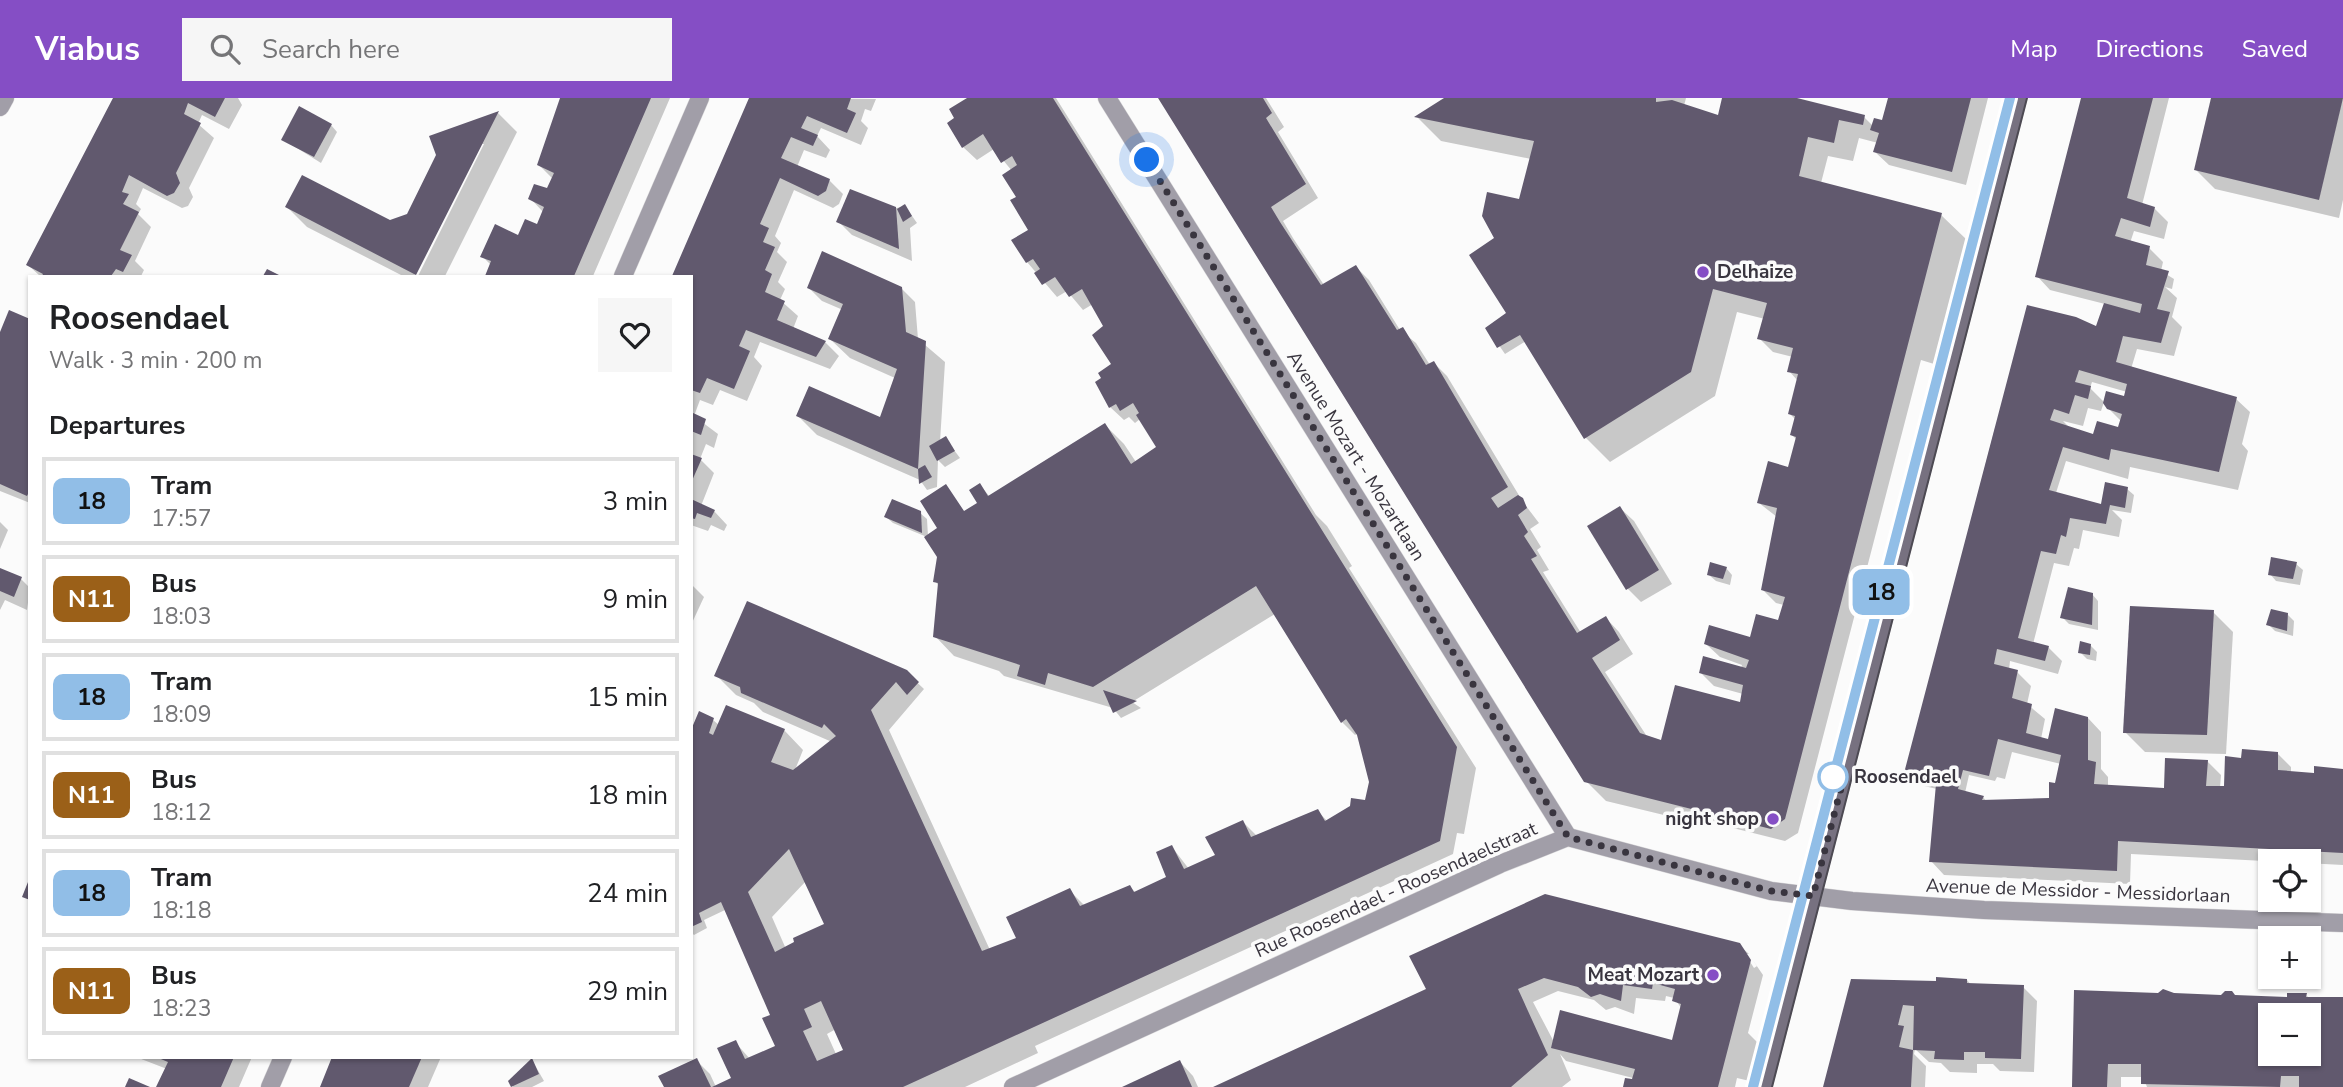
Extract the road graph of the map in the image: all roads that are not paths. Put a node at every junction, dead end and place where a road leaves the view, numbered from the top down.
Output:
1 (5, 98) edge
2 (700, 98) edge
3 (1107, 98) edge
4 (2018, 98) edge
5 (0, 107) edge
6 (623, 275) edge
7 (1568, 837) junction
8 (1813, 896) junction
9 (2343, 923) edge
10 (282, 1059) edge
11 (270, 1087) edge
12 (1013, 1087) edge
13 (1763, 1087) edge

1 - 5 street
2 - 6 street
3 - 7 street, Avenue Mozart - Mozartlaan
4 - 8 main road
7 - 8 street, Rue Roosendael - Roosendaelstraat
7 - 12 street, Rue Roosendael - Roosendaelstraat
8 - 9 street, Avenue de Messidor - Messidorlaan
8 - 13 main road
10 - 11 street

